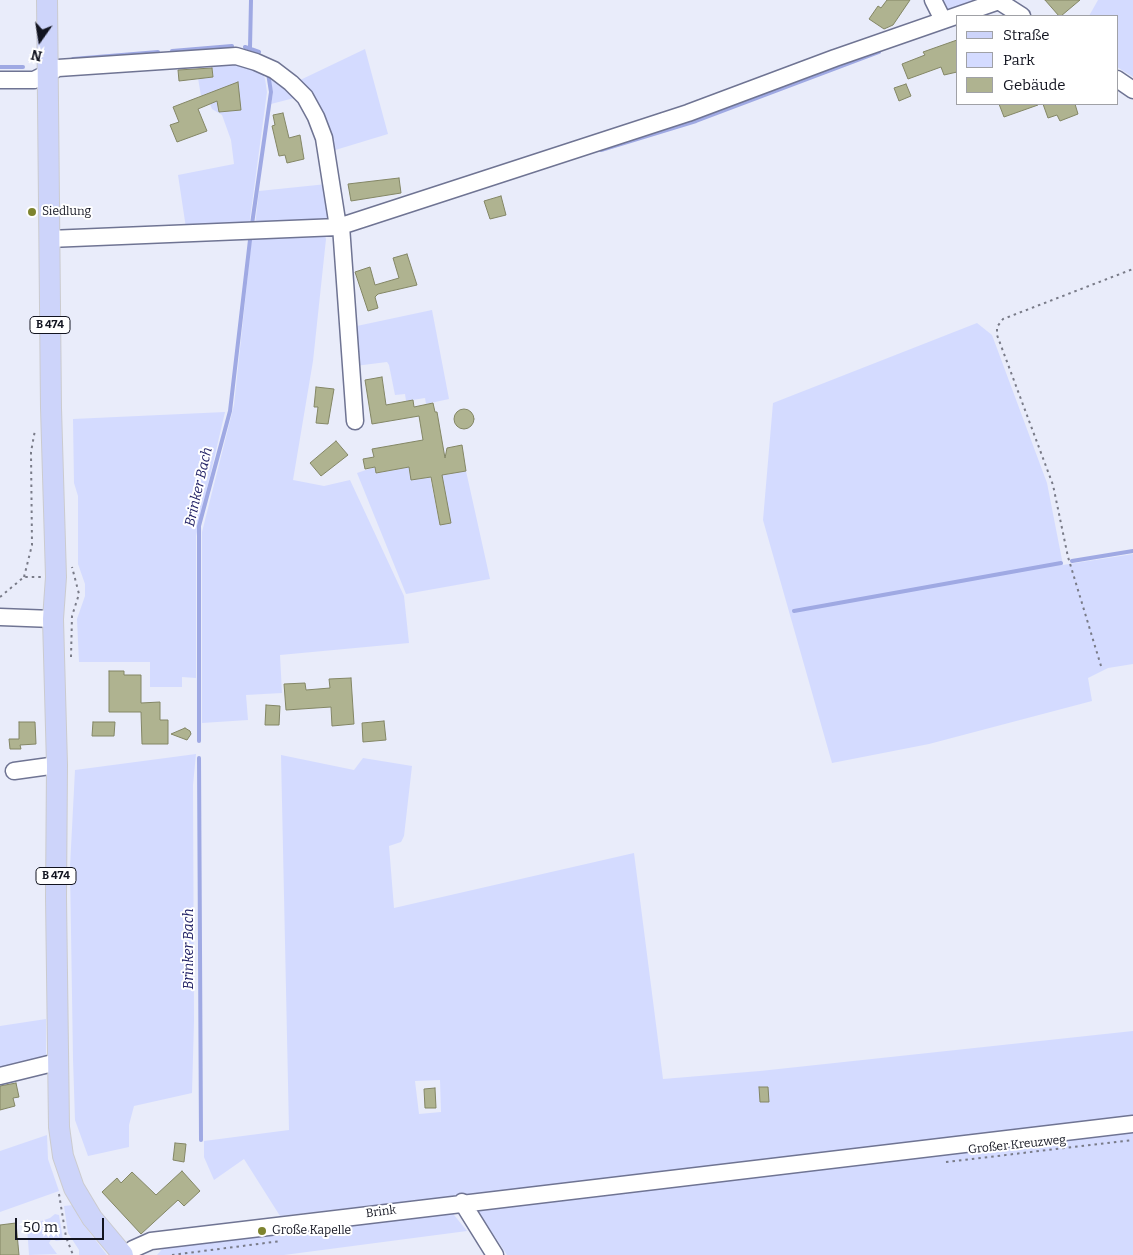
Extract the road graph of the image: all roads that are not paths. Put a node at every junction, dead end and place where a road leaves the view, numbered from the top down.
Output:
1 (47, 0) edge
2 (933, 0) edge
3 (998, 0) edge
4 (956, 15) edge
5 (957, 15) edge
6 (1020, 15) edge
7 (943, 20) junction
8 (48, 73) junction
9 (0, 80) edge
10 (1118, 80) edge
11 (1133, 90) edge
12 (339, 226) junction
13 (49, 239) junction
14 (355, 421) dead end
15 (0, 617) edge
16 (53, 619) junction
17 (58, 766) junction
18 (14, 771) dead end
19 (57, 1062) junction
20 (0, 1076) edge
21 (1133, 1124) edge
22 (462, 1202) junction
23 (125, 1255) edge
24 (495, 1255) edge

1 - 8 main road, B 474
2 - 7 street
3 - 5 street
3 - 6 street
4 - 7 street
7 - 12 street
8 - 9 street
8 - 12 street
8 - 13 main road, B 474
10 - 11 street
12 - 13 street
12 - 14 street
13 - 16 main road, B 474
15 - 16 street
16 - 17 main road, B 474
17 - 18 street
17 - 19 main road, B 474
19 - 20 street
19 - 23 main road, B 474
21 - 22 street, Brink
22 - 23 street, Brink
22 - 24 street

